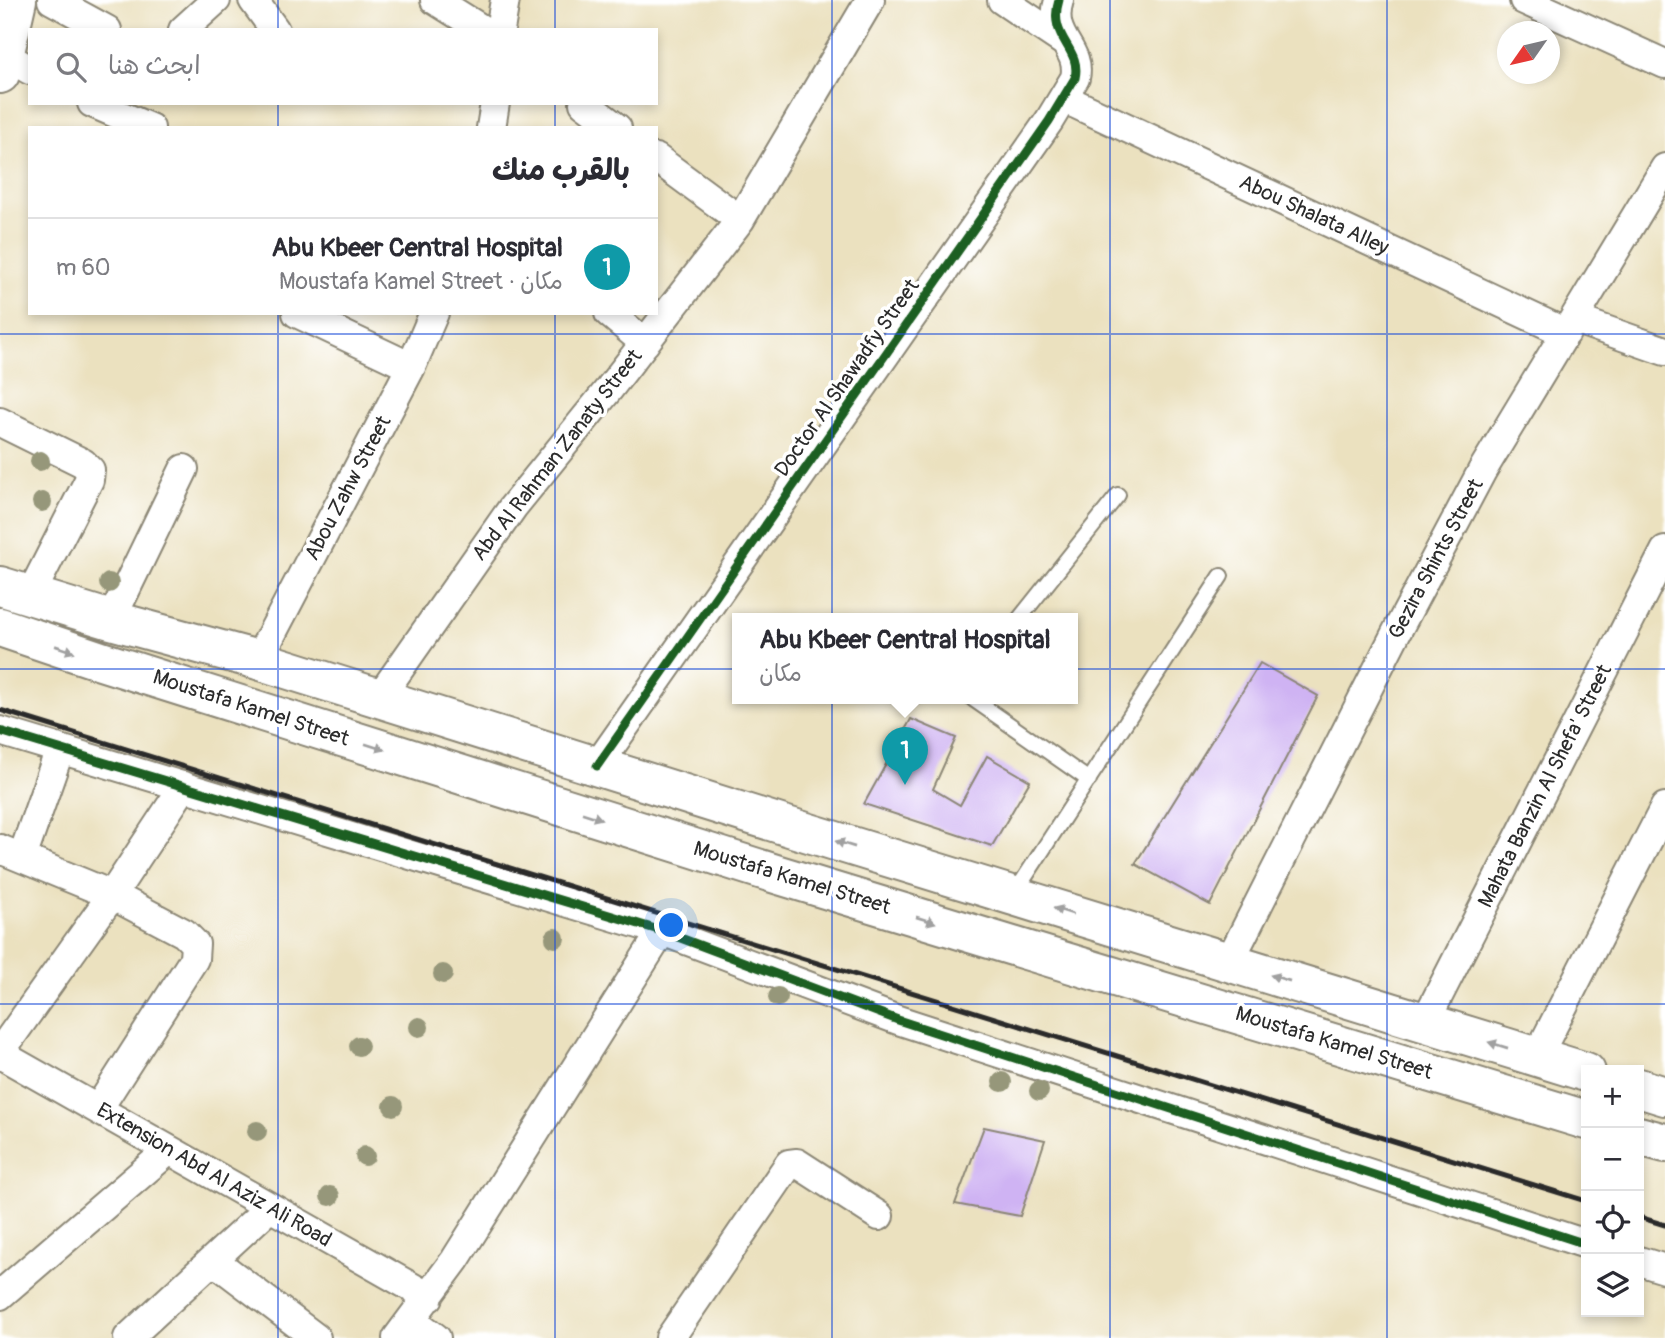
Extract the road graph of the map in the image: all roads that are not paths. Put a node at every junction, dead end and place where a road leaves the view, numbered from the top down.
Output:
1 (52, 0) edge
2 (216, 0) edge
3 (253, 0) edge
4 (435, 0) edge
5 (505, 0) edge
6 (870, 0) edge
7 (1002, 0) edge
8 (1059, 0) edge
9 (1524, 0) edge
10 (103, 28) edge
11 (185, 28) edge
12 (274, 28) edge
13 (480, 28) edge
14 (500, 28) edge
15 (1063, 41) junction
16 (1665, 64) edge
17 (1063, 98) junction
18 (97, 105) edge
19 (495, 105) edge
20 (587, 105) edge
21 (145, 126) edge
22 (491, 126) edge
23 (614, 126) edge
24 (658, 159) edge
25 (1665, 168) edge
26 (740, 220) junction
27 (301, 315) edge
28 (433, 315) edge
29 (611, 315) edge
30 (1570, 326) junction
31 (645, 343) junction
32 (1665, 351) edge
33 (411, 367) junction
34 (0, 422) edge
35 (184, 469) dead end
36 (1118, 495) dead end
37 (1665, 551) edge
38 (1221, 576) dead end
39 (15, 591) edge
40 (1025, 613) edge
41 (111, 620) junction
42 (0, 627) edge
43 (258, 660) junction
44 (379, 698) junction
45 (980, 704) edge
46 (0, 731) edge
47 (60, 749) junction
48 (597, 766) junction
49 (1089, 780) junction
50 (184, 786) junction
51 (1665, 807) edge
52 (793, 828) junction
53 (7, 855) edge
54 (779, 875) junction
55 (112, 895) junction
56 (1014, 896) junction
57 (662, 930) junction
58 (1229, 962) junction
59 (1425, 1022) junction
60 (0, 1053) edge
61 (1536, 1056) junction
62 (1581, 1070) edge
63 (1644, 1090) edge
64 (1665, 1096) edge
65 (98, 1109) junction
66 (1581, 1118) edge
67 (1644, 1137) edge
68 (1665, 1143) edge
69 (169, 1150) junction
70 (270, 1207) junction
71 (879, 1216) dead end
72 (1581, 1242) edge
73 (213, 1259) junction
74 (1644, 1263) edge
75 (1665, 1269) edge
76 (0, 1295) edge
77 (429, 1297) junction
78 (404, 1329) edge
79 (128, 1338) edge
80 (316, 1338) edge
81 (436, 1338) edge
82 (670, 1338) edge

1 - 10 street
2 - 11 street
3 - 12 street
4 - 13 street
5 - 14 street
6 - 26 street, Abd Al Rahman Zanaty Street
7 - 15 street
8 - 15 street, Doctor Al Shawadfy Street
9 - 16 street
15 - 17 street, Doctor Al Shawadfy Street
17 - 30 street, Abou Shalata Alley
17 - 48 street, Doctor Al Shawadfy Street
18 - 21 street
19 - 22 street
20 - 23 street
24 - 26 street
25 - 30 street, Gezira Shints Street
26 - 31 street, Abd Al Rahman Zanaty Street
27 - 33 street
28 - 33 street, Abou Zahw Street
29 - 31 street
30 - 32 street, Abou Shalata Alley
30 - 58 street, Gezira Shints Street
31 - 44 street, Abd Al Rahman Zanaty Street
33 - 43 street, Abou Zahw Street
34 - 39 street
35 - 41 street
36 - 40 lane
37 - 59 street, Mahata Banzin Al Shefa' Street
38 - 49 lane
39 - 41 main road, Moustafa Kamel Street
41 - 43 main road, Moustafa Kamel Street
42 -> 54 main road, Moustafa Kamel Street
43 - 44 main road, Moustafa Kamel Street
44 - 48 main road, Moustafa Kamel Street
45 - 49 lane
46 - 47 street
47 - 50 street
47 - 53 street
48 - 52 main road, Moustafa Kamel Street
49 - 56 lane
50 - 55 street
50 - 57 street
51 - 61 street
52 - 54 main road
56 -> 52 main road, Moustafa Kamel Street
53 - 55 street
54 -> 66 main road, Moustafa Kamel Street
55 - 60 street
55 - 65 street
58 -> 56 main road, Moustafa Kamel Street
57 - 72 street
57 - 77 street
59 -> 58 main road, Moustafa Kamel Street
61 -> 59 main road, Moustafa Kamel Street
60 - 65 street, Extension Abd Al Aziz Ali Road
61 - 62 main road, Moustafa Kamel Street
63 - 64 main road
65 - 69 street, Extension Abd Al Aziz Ali Road
67 - 68 main road
69 - 70 street, Extension Abd Al Aziz Ali Road
69 - 76 street
70 - 73 street
70 - 77 street, Extension Abd Al Aziz Ali Road
71 - 82 street
73 - 79 street
73 - 80 street
74 - 75 street
77 - 78 street
78 - 81 street

